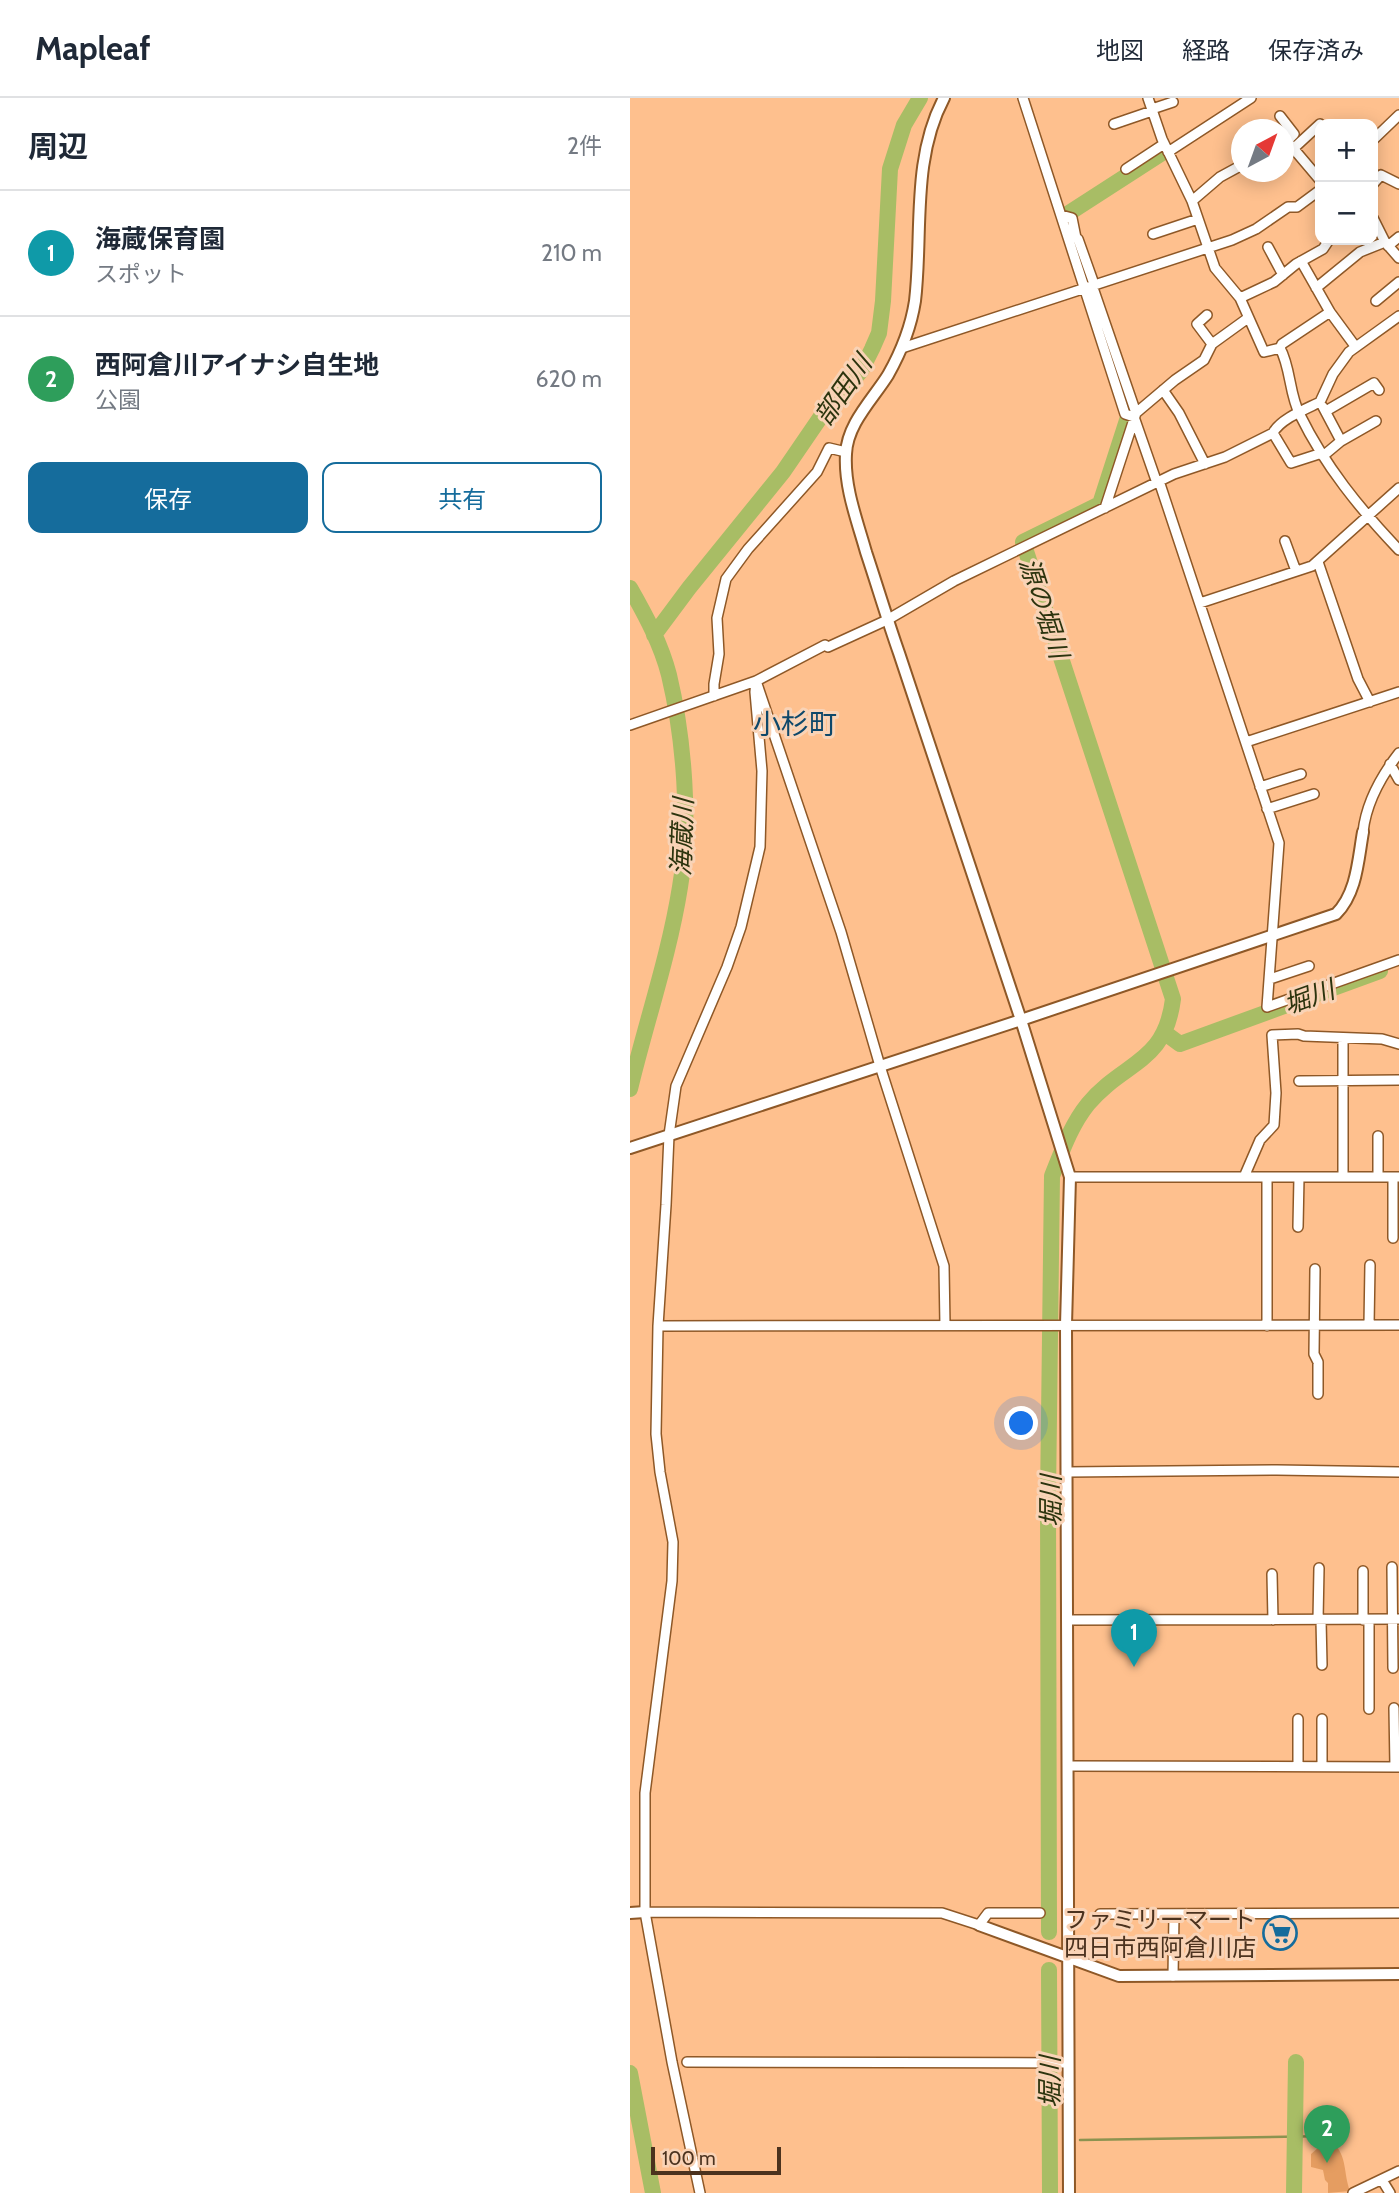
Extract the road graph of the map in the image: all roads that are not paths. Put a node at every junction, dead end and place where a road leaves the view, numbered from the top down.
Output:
1 (944, 98) edge
2 (1023, 98) edge
3 (1148, 98) edge
4 (1251, 98) edge
5 (1173, 102) dead end
6 (1152, 110) junction
7 (1399, 115) edge
8 (1280, 116) dead end
9 (1282, 119) edge
10 (1114, 124) dead end
11 (1315, 127) edge
12 (1378, 134) edge
13 (1294, 140) edge
14 (1166, 148) junction
15 (1294, 151) edge
16 (1126, 169) dead end
17 (1231, 170) edge
18 (1315, 174) edge
19 (1375, 182) edge
20 (1399, 184) edge
21 (1315, 194) edge
22 (1192, 201) junction
23 (1061, 215) junction
24 (1198, 219) junction
25 (1378, 228) edge
26 (1153, 234) dead end
27 (1399, 237) edge
28 (1386, 244) junction
29 (1326, 245) edge
30 (1208, 247) junction
31 (1268, 247) dead end
32 (1399, 258) edge
33 (1301, 261) junction
34 (1283, 275) junction
35 (1399, 282) edge
36 (1089, 286) junction
37 (1316, 288) junction
38 (1240, 298) junction
39 (1376, 301) dead end
40 (1330, 312) junction
41 (1207, 315) dead end
42 (1248, 318) junction
43 (1398, 318) edge
44 (1212, 344) junction
45 (1355, 346) junction
46 (902, 348) junction
47 (1280, 348) junction
48 (1163, 390) junction
49 (1379, 390) dead end
50 (1323, 406) junction
51 (1298, 413) junction
52 (1132, 415) junction
53 (1376, 421) dead end
54 (1273, 433) junction
55 (1341, 441) junction
56 (846, 452) junction
57 (1322, 454) junction
58 (1205, 464) junction
59 (1158, 482) junction
60 (1399, 488) edge
61 (1105, 508) junction
62 (1368, 518) junction
63 (1285, 541) dead end
64 (1399, 550) edge
65 (1318, 562) junction
66 (1296, 571) junction
67 (1200, 603) junction
68 (887, 620) junction
69 (756, 681) junction
70 (1399, 692) edge
71 (713, 696) junction
72 (1370, 702) junction
73 (631, 725) edge
74 (1245, 742) junction
75 (1399, 752) edge
76 (1390, 764) junction
77 (1301, 774) dead end
78 (1399, 780) edge
79 (1260, 787) junction
80 (1314, 794) dead end
81 (1268, 809) junction
82 (1363, 832) joint
83 (1273, 935) junction
84 (1399, 960) edge
85 (1309, 966) dead end
86 (1270, 979) junction
87 (1021, 1020) junction
88 (1343, 1038) junction
89 (1399, 1044) edge
90 (880, 1066) junction
91 (1343, 1080) junction
92 (1399, 1080) edge
93 (1299, 1081) dead end
94 (669, 1135) junction
95 (1378, 1136) dead end
96 (630, 1148) edge
97 (1070, 1177) junction
98 (1244, 1177) junction
99 (1267, 1177) junction
100 (1299, 1177) junction
101 (1343, 1177) junction
102 (1378, 1177) junction
103 (1396, 1177) edge
104 (1298, 1227) dead end
105 (1393, 1238) dead end
106 (1370, 1265) dead end
107 (1315, 1269) dead end
108 (946, 1325) junction
109 (1064, 1325) junction
110 (1369, 1325) junction
111 (1399, 1325) edge
112 (658, 1326) junction
113 (1267, 1326) junction
114 (1314, 1326) junction
115 (1318, 1394) dead end
116 (1067, 1472) junction
117 (1399, 1472) edge
118 (1392, 1567) dead end
119 (1319, 1568) dead end
120 (1363, 1571) dead end
121 (1272, 1574) dead end
122 (1396, 1619) edge
123 (1067, 1620) junction
124 (1273, 1620) junction
125 (1320, 1620) junction
126 (1366, 1620) junction
127 (1322, 1665) dead end
128 (1393, 1668) dead end
129 (1394, 1708) dead end
130 (1369, 1710) dead end
131 (1322, 1718) dead end
132 (1298, 1719) dead end
133 (1069, 1766) junction
134 (1298, 1766) junction
135 (1322, 1766) junction
136 (1397, 1767) edge
137 (645, 1912) junction
138 (630, 1913) edge
139 (1040, 1913) dead end
140 (1399, 1913) edge
141 (1100, 1914) dead end
142 (1174, 1915) junction
143 (979, 1925) junction
144 (1070, 1958) junction
145 (1399, 1974) edge
146 (1173, 1976) junction
147 (687, 2062) dead end
148 (1065, 2062) junction
149 (1399, 2171) edge
150 (1382, 2180) junction
151 (700, 2193) edge
152 (1069, 2193) edge
153 (1353, 2193) edge
154 (1390, 2193) edge

1 - 46 street
2 - 23 street
3 - 6 street
4 - 14 street
5 - 6 street
6 - 10 street
6 - 14 street
7 - 12 street
8 - 9 street
11 - 13 street
14 - 16 street
14 - 22 street
15 - 18 street
17 - 22 street
19 - 20 street
21 - 30 street
22 - 24 street
23 - 36 street
23 - 36 street
24 - 26 street
24 - 30 street
25 - 28 street
27 - 28 street
28 - 32 street
28 - 37 street
29 - 33 street
30 - 36 street
30 - 38 street
31 - 34 street
33 - 34 street
33 - 37 street
34 - 38 street
35 - 39 street
36 - 46 street
36 - 52 street
37 - 40 street
38 - 42 street
40 - 45 street
40 - 47 street
41 - 44 street
42 - 44 street
42 - 47 street
43 - 45 street
44 - 48 street
45 - 50 street
46 - 56 street
47 - 51 street
48 - 52 street
48 - 58 street
49 - 50 street
50 - 51 street
50 - 55 street
51 - 54 street
51 - 57 street
52 - 59 street
52 - 61 street
53 - 55 street
54 - 57 street
54 - 58 street
55 - 57 street
56 - 68 street
56 - 71 street
57 - 62 street
58 - 59 street
59 - 61 street
59 - 67 street
60 - 62 street
61 - 68 street
62 - 64 street
62 - 65 street
63 - 66 street
65 - 66 street
65 - 72 street
66 - 67 street
67 - 74 street
68 - 69 street
68 - 87 street
69 - 71 street
69 - 90 street
69 - 94 street
70 - 72 street
71 - 73 street
72 - 74 street
74 - 79 street
75 - 76 street
76 - 78 street
76 - 82 street
77 - 79 street
79 - 81 street
80 - 81 street
81 - 83 street
82 - 83 street
83 - 86 street
83 - 87 street
84 - 86 street
85 - 86 street
87 - 90 street
87 - 97 street
88 - 89 street
88 - 91 street
88 - 98 street
90 - 94 street
90 - 108 street
91 - 92 street
91 - 93 street
91 - 101 street
94 - 96 street
94 - 112 street
95 - 102 street
97 - 98 street
97 - 109 street
98 - 99 street
99 - 100 street
99 - 113 street
100 - 101 street
100 - 104 street
101 - 102 street
102 - 103 street
103 - 105 street
106 - 110 street
107 - 114 street
108 - 109 street
108 - 112 street
109 - 113 street
109 - 116 street
110 - 111 street
110 - 114 street
112 - 137 street
113 - 114 street
114 - 115 street
116 - 117 street
116 - 123 street
118 - 122 street
119 - 125 street
120 - 126 street
121 - 124 street
122 - 126 street
122 - 128 street
123 - 124 street
123 - 133 street
124 - 125 street
125 - 126 street
125 - 127 street
126 - 130 street
129 - 136 street
131 - 135 street
132 - 134 street
133 - 134 street
133 - 144 street
134 - 135 street
135 - 136 street
137 - 138 street
137 - 143 street
137 - 151 street
139 - 143 street
140 - 142 street
141 - 142 street
142 - 146 street
143 - 144 street
144 - 146 street
144 - 148 street
145 - 146 street
147 - 148 street
148 - 152 street
149 - 150 street
150 - 153 street
150 - 154 street

